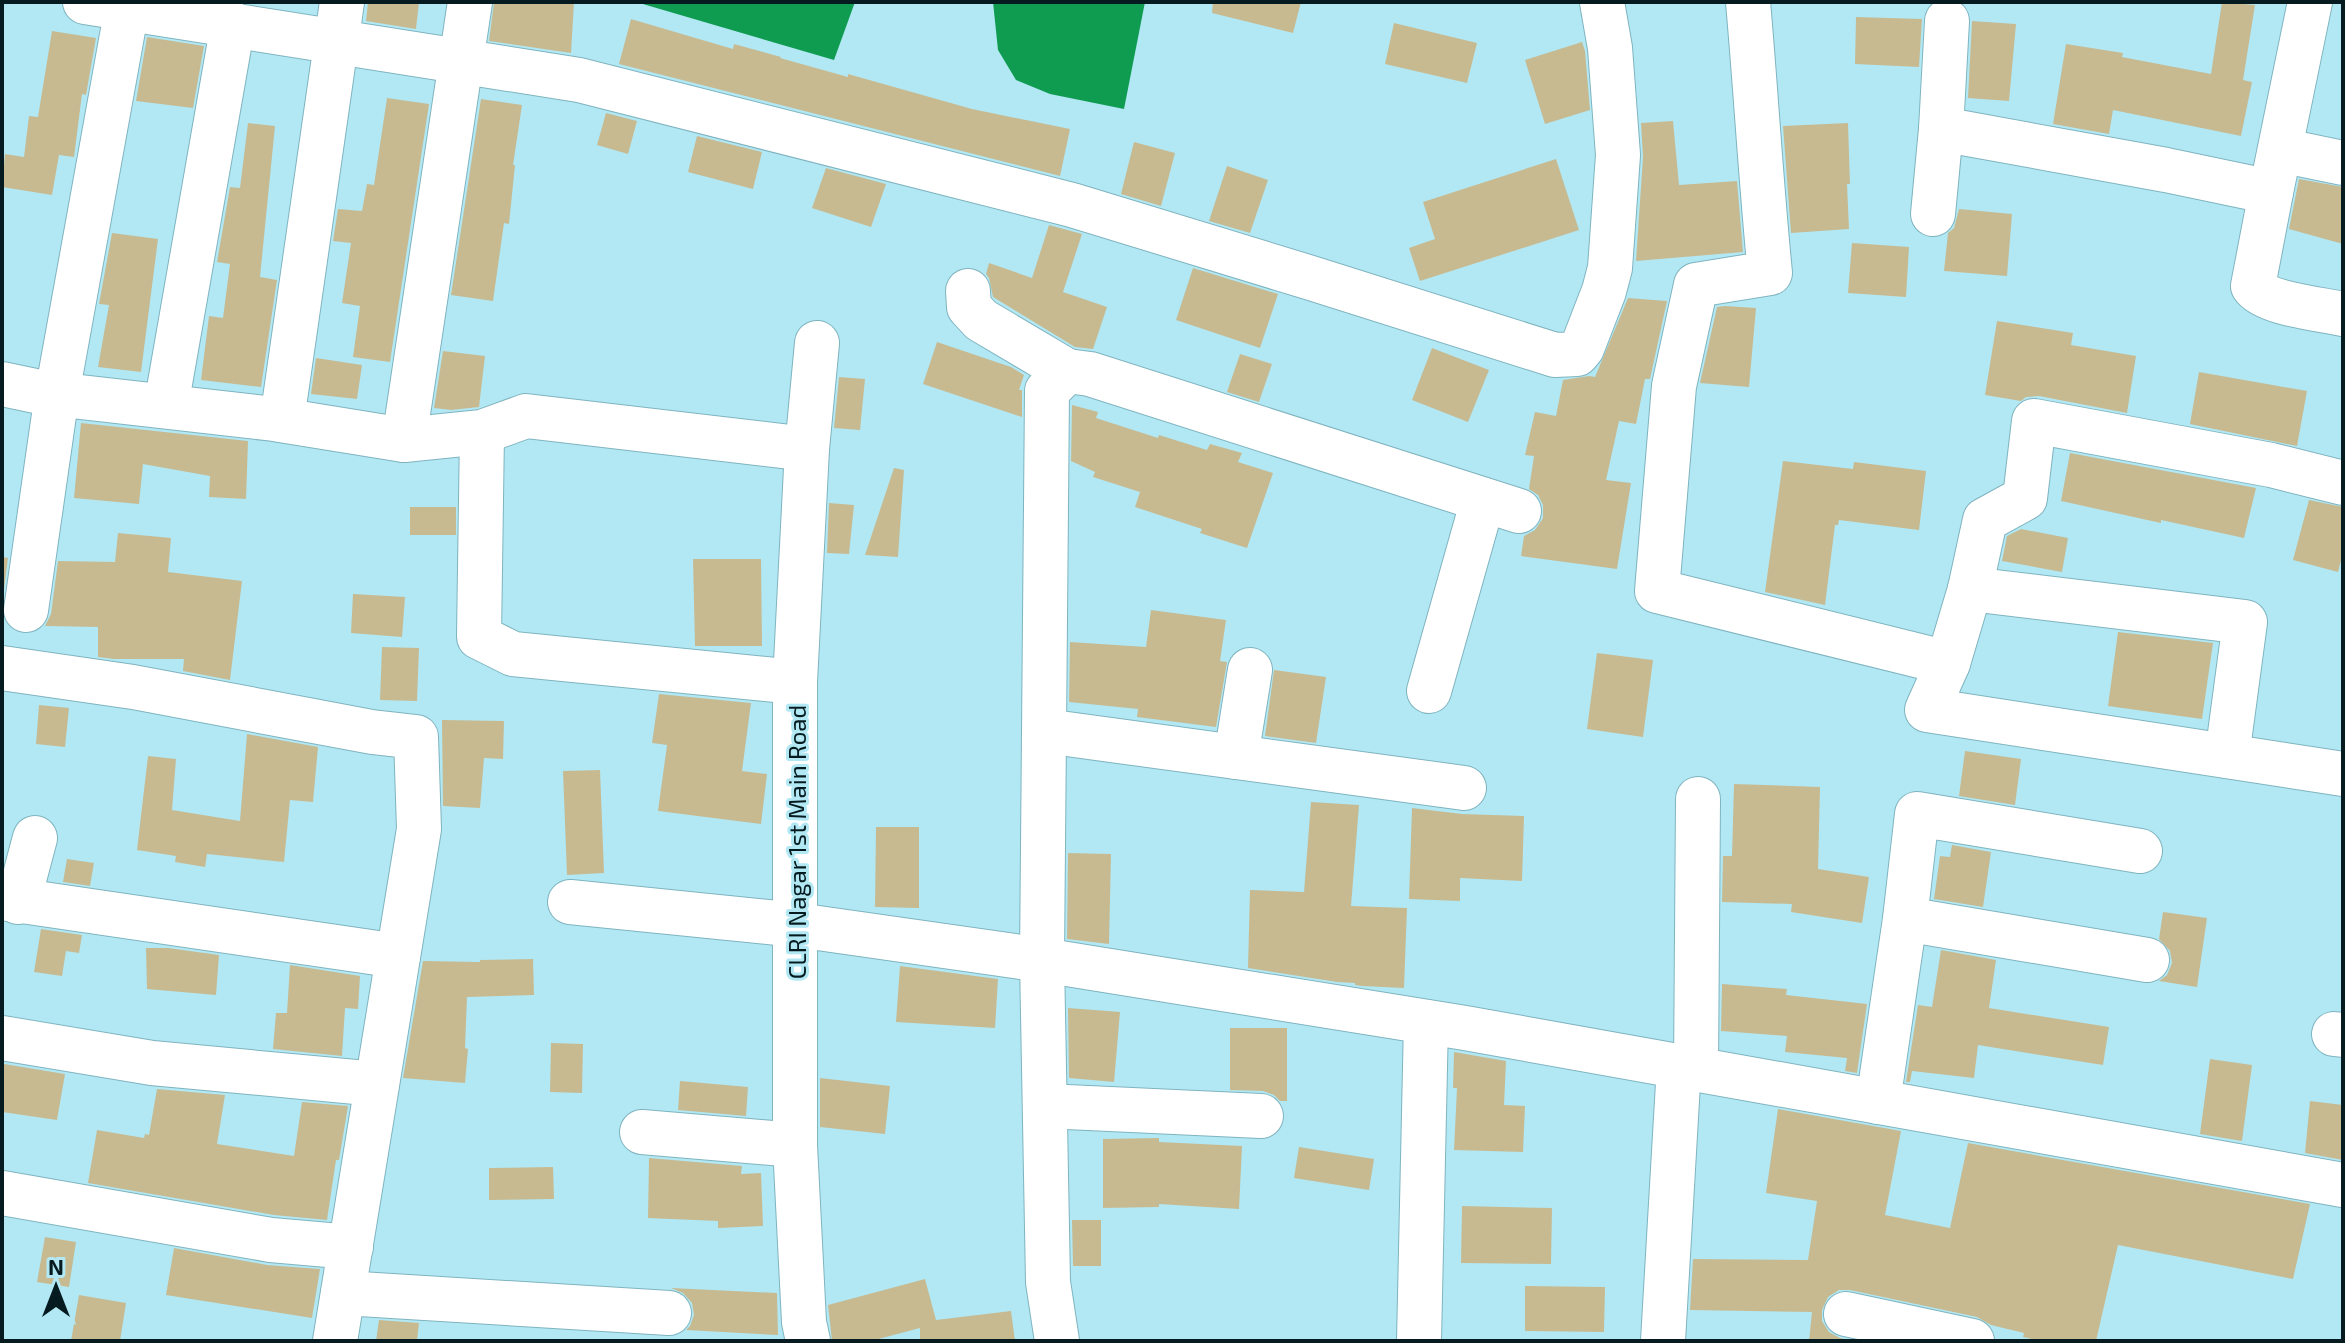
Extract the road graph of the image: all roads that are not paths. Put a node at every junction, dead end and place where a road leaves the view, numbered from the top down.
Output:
1 (470, 2) edge
2 (1602, 2) edge
3 (1748, 2) edge
4 (2310, 2) edge
5 (106, 5) edge
6 (1947, 21) dead end
7 (339, 22) edge
8 (233, 24) junction
9 (461, 62) junction
10 (1941, 129) junction
11 (2280, 150) junction
12 (2343, 163) edge
13 (2271, 192) junction
14 (1933, 214) dead end
15 (968, 291) dead end
16 (2343, 314) edge
17 (817, 343) dead end
18 (1067, 371) junction
19 (2, 384) edge
20 (57, 394) junction
21 (166, 406) junction
22 (282, 420) junction
23 (482, 432) junction
24 (404, 440) junction
25 (807, 449) junction
26 (2343, 483) edge
27 (1970, 589) junction
28 (26, 610) dead end
29 (1948, 663) junction
30 (2, 668) edge
31 (1250, 670) dead end
32 (795, 682) junction
33 (1429, 691) dead end
34 (1045, 731) junction
35 (2227, 756) junction
36 (1236, 757) junction
37 (2343, 774) edge
38 (1464, 788) dead end
39 (1698, 799) dead end
40 (35, 838) dead end
41 (2140, 851) dead end
42 (10, 900) edge
43 (570, 902) dead end
44 (1905, 919) junction
45 (797, 925) junction
46 (398, 956) junction
47 (1042, 960) junction
48 (2147, 960) dead end
49 (1426, 1022) junction
50 (2, 1038) edge
51 (1687, 1068) junction
52 (377, 1084) junction
53 (1878, 1102) junction
54 (1045, 1106) junction
55 (1261, 1116) dead end
56 (642, 1132) dead end
57 (795, 1145) junction
58 (2343, 1185) edge
59 (2, 1193) edge
60 (351, 1247) junction
61 (343, 1293) junction
62 (669, 1313) dead end
63 (1846, 1314) dead end
64 (335, 1341) edge
65 (808, 1341) edge
66 (1057, 1341) edge
67 (1419, 1341) edge
68 (1663, 1341) edge
69 (1970, 1341) edge

1 - 9 street
2 - 9 street
3 - 29 street
4 - 11 street
5 - 8 street
5 - 20 street
6 - 10 street
7 - 8 street
7 - 9 street
7 - 22 street
8 - 21 street
9 - 24 street
10 - 13 street
10 - 14 street
11 - 12 street
11 - 13 street
13 - 16 street
15 - 18 street
17 - 25 street, CLRI Nagar 1st Main Road
18 - 33 street
18 - 34 street
19 - 20 street
20 - 21 street
20 - 28 street
21 - 22 street
22 - 24 street
23 - 24 street
23 - 25 street
23 - 32 street
25 - 32 street, CLRI Nagar 1st Main Road
26 - 27 street
27 - 29 street
27 - 35 street
29 - 35 street
30 - 46 street
31 - 36 street
32 - 45 street, CLRI Nagar 1st Main Road
34 - 36 street
34 - 47 street
35 - 37 street
36 - 38 street
39 - 51 street
40 - 42 street
41 - 44 street
42 - 46 street
43 - 45 street
44 - 48 street
44 - 53 street
45 - 47 street
45 - 57 street, CLRI Nagar 1st Main Road
46 - 52 street
47 - 49 street
47 - 54 street
49 - 51 street
49 - 67 street
50 - 52 street
51 - 53 street
51 - 68 street
52 - 60 street
53 - 58 street
54 - 55 street
54 - 66 street
56 - 57 street
57 - 65 street, CLRI Nagar 1st Main Road
59 - 60 street
60 - 61 street
61 - 62 street
61 - 64 street
63 - 69 street

